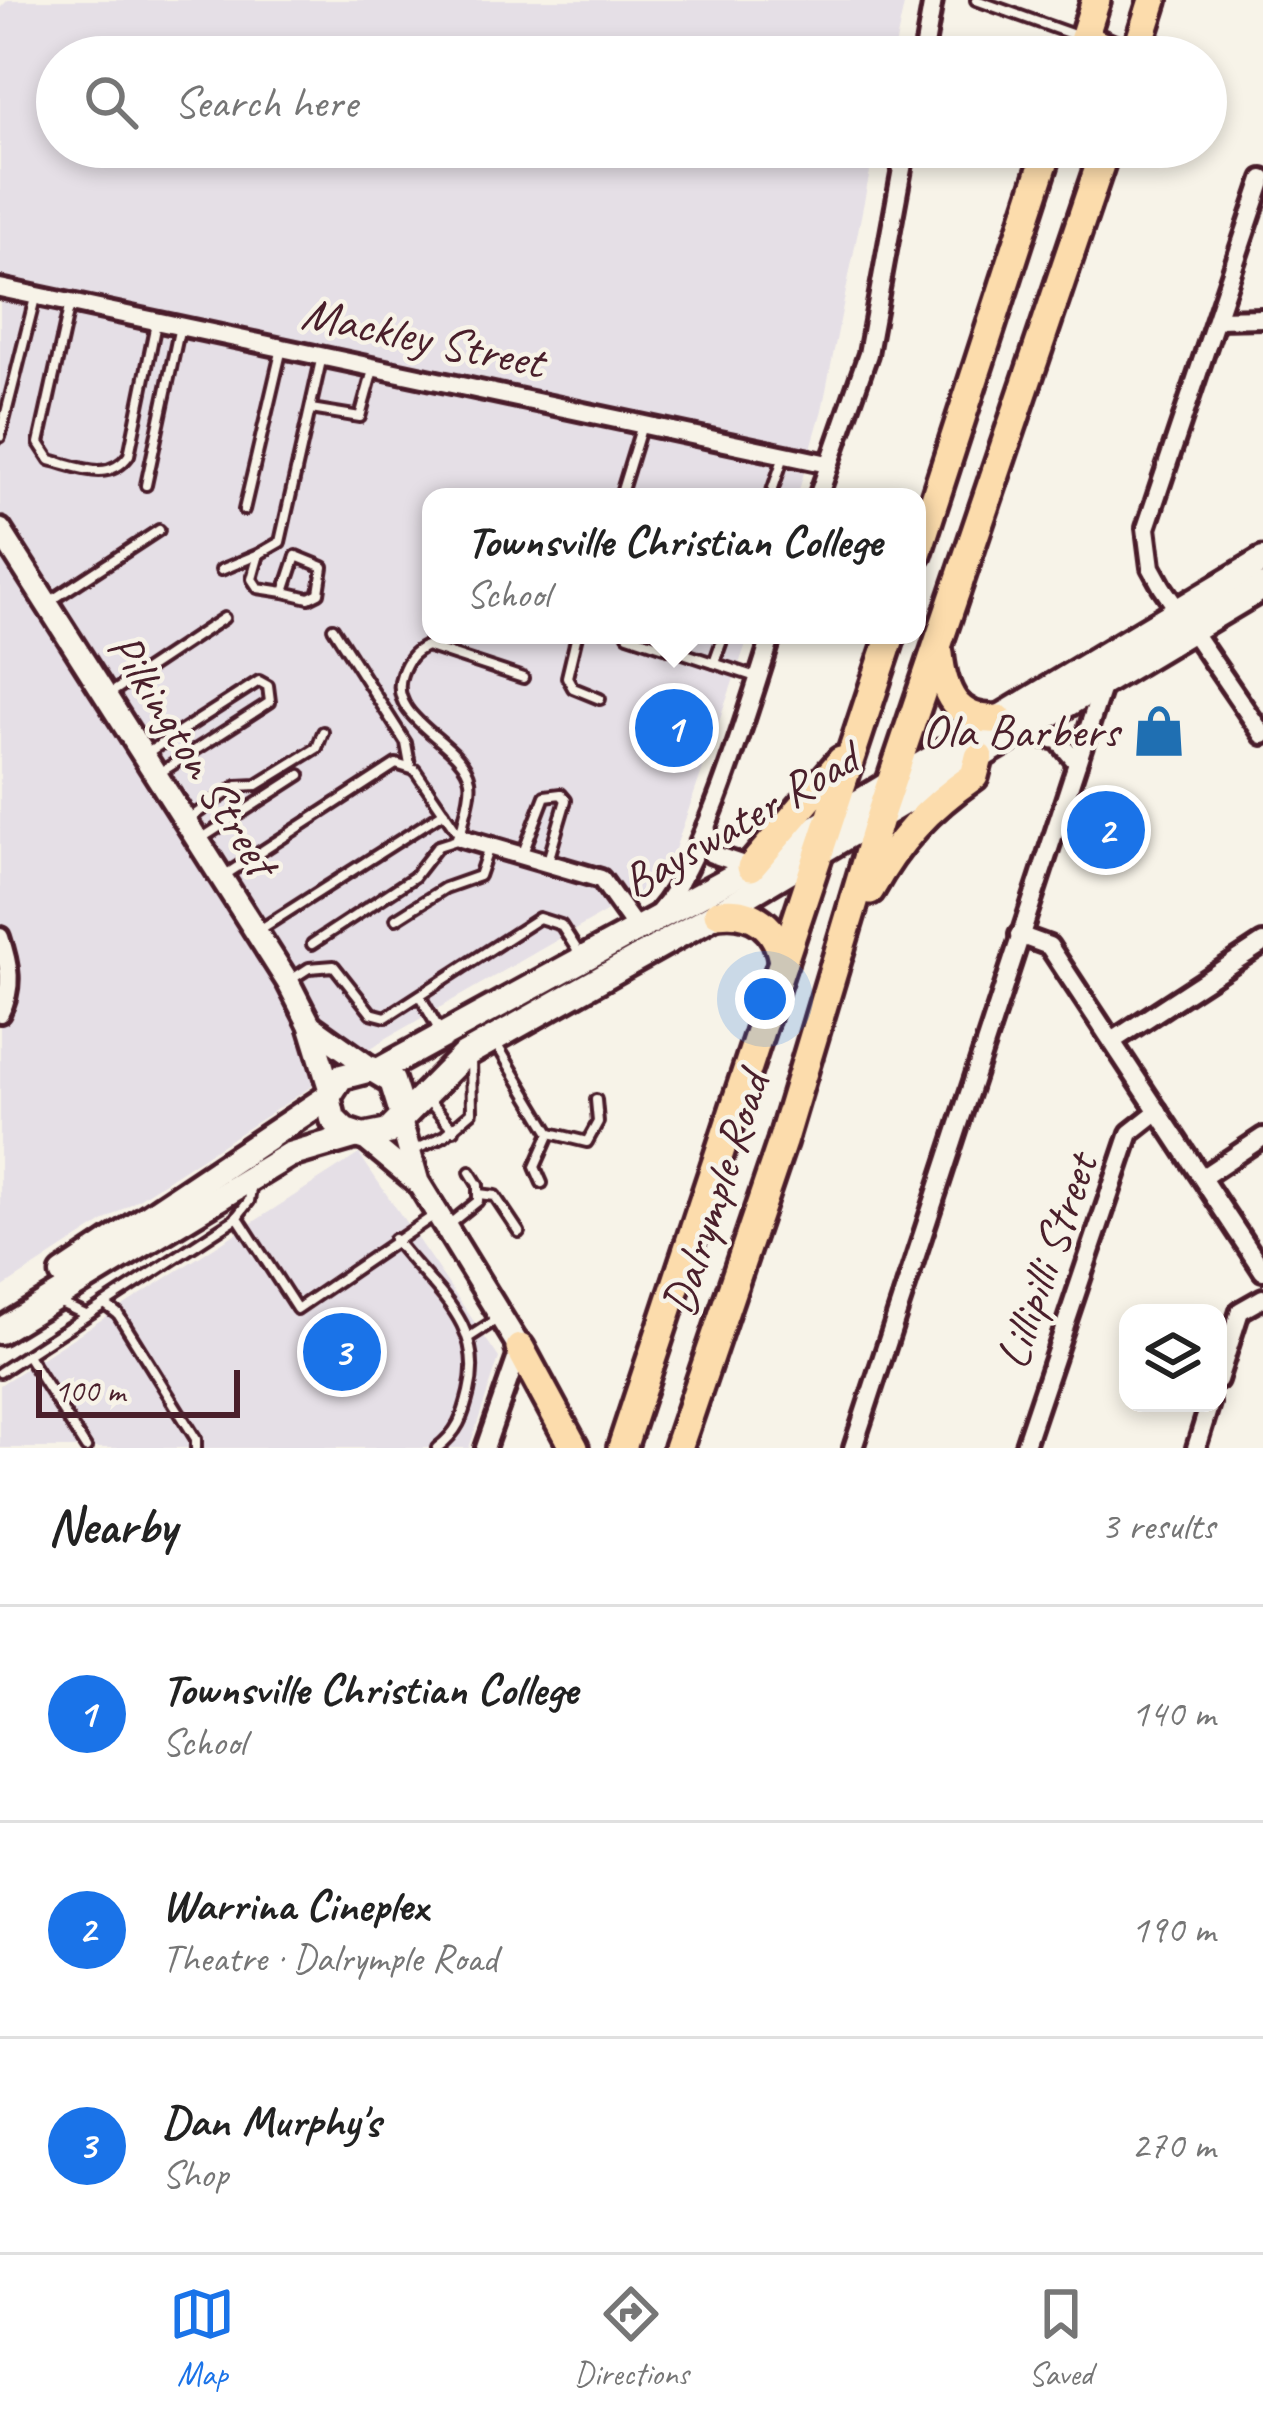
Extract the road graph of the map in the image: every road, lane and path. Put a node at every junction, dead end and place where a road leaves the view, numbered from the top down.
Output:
1 (933, 0) edge
2 (976, 0) edge
3 (1096, 0) edge
4 (1153, 0) edge
5 (927, 36) edge
6 (1055, 36) edge
7 (1085, 36) edge
8 (1138, 36) edge
9 (902, 168) edge
10 (1042, 168) edge
11 (1099, 168) edge
12 (1263, 179) edge
13 (0, 288) edge
14 (37, 294) junction
15 (70, 301) junction
16 (1263, 318) edge
17 (1217, 319) junction
18 (157, 320) junction
19 (180, 325) junction
20 (283, 347) junction
21 (322, 355) junction
22 (374, 366) junction
23 (310, 409) junction
24 (643, 424) junction
25 (0, 437) edge
26 (785, 454) junction
27 (829, 464) junction
28 (146, 485) dead end
29 (623, 488) edge
30 (773, 488) edge
31 (821, 488) edge
32 (244, 510) dead end
33 (926, 526) edge
34 (0, 530) edge
35 (159, 530) dead end
36 (259, 554) junction
37 (1263, 560) edge
38 (220, 570) dead end
39 (1263, 587) edge
40 (284, 592) junction
41 (48, 603) junction
42 (224, 618) dead end
43 (1187, 621) junction
44 (333, 628) dead end
45 (575, 644) edge
46 (655, 644) edge
47 (721, 644) edge
48 (769, 644) edge
49 (888, 644) edge
50 (938, 650) junction
51 (714, 664) junction
52 (523, 678) dead end
53 (758, 678) junction
54 (1102, 687) junction
55 (107, 695) junction
56 (600, 699) dead end
57 (1011, 726) junction
58 (323, 732) dead end
59 (1263, 735) edge
60 (858, 736) junction
61 (144, 755) junction
62 (979, 757) junction
63 (1077, 763) junction
64 (410, 765) junction
65 (157, 775) junction
66 (300, 776) dead end
67 (891, 781) junction
68 (444, 812) junction
69 (855, 813) junction
70 (706, 819) junction
71 (185, 821) junction
72 (461, 838) junction
73 (198, 841) junction
74 (490, 845) junction
75 (820, 853) junction
76 (523, 854) junction
77 (548, 861) junction
78 (751, 867) junction
79 (221, 878) junction
80 (718, 913) junction
81 (396, 919) dead end
82 (646, 922) junction
83 (255, 933) junction
84 (846, 934) junction
85 (1019, 935) junction
86 (0, 937) edge
87 (1263, 943) edge
88 (312, 944) dead end
89 (582, 959) junction
90 (783, 962) junction
91 (288, 982) junction
92 (421, 998) junction
93 (0, 1013) edge
94 (310, 1025) junction
95 (443, 1036) junction
96 (1114, 1040) junction
97 (482, 1045) junction
98 (375, 1070) junction
99 (422, 1092) junction
100 (329, 1094) junction
101 (596, 1100) dead end
102 (1158, 1111) junction
103 (401, 1116) junction
104 (454, 1130) junction
105 (550, 1133) junction
106 (358, 1137) junction
107 (1263, 1137) edge
108 (410, 1152) junction
109 (470, 1172) dead end
110 (253, 1175) junction
111 (1203, 1177) junction
112 (418, 1182) junction
113 (542, 1183) dead end
114 (479, 1194) junction
115 (237, 1216) junction
116 (441, 1220) junction
117 (519, 1232) dead end
118 (394, 1239) junction
119 (1263, 1271) edge
120 (1263, 1298) edge
121 (52, 1299) junction
122 (105, 1304) junction
123 (0, 1314) edge
124 (87, 1316) junction
125 (500, 1317) junction
126 (0, 1331) edge
127 (468, 1338) junction
128 (520, 1348) junction
129 (1227, 1352) edge
130 (27, 1354) junction
131 (0, 1372) edge
132 (1207, 1412) edge
133 (626, 1436) edge
134 (572, 1442) edge
135 (86, 1448) edge
136 (196, 1448) edge
137 (437, 1448) edge
138 (485, 1448) edge
139 (678, 1448) edge
140 (853, 1448) edge
141 (1024, 1448) edge
142 (1196, 1448) edge

1 - 5 street
2 - 6 lane
3 - 7 main road
4 - 8 main road
9 - 27 street
10 - 33 main road
11 - 50 main road, Dalrymple Road
12 - 17 street
13 - 14 street, Mackley Street
14 - 15 street, Mackley Street
14 - 25 lane
15 - 18 street, Mackley Street
15 - 18 lane
16 - 17 street
17 - 43 street
18 - 19 street, Mackley Street
19 - 20 street, Mackley Street
19 - 28 lane
20 - 21 street, Mackley Street
20 - 32 lane
21 - 22 street, Mackley Street
21 - 23 lane
22 - 23 lane
22 - 24 street, Mackley Street
23 - 36 lane
24 - 26 street, Mackley Street
24 - 29 lane
26 - 27 street, Mackley Street
26 - 30 lane
27 - 31 street
34 - 41 street, Pilkington Street
35 - 41 lane
36 - 38 lane
36 - 40 lane
37 - 43 main road, Bayswater Road
39 - 43 main road, Bayswater Road
40 - 40 lane
41 - 55 street, Pilkington Street
42 - 55 lane
43 - 54 main road, Bayswater Road
43 - 57 main road, Bayswater Road
43 - 59 street
44 - 64 lane
45 - 56 lane
46 - 51 lane
47 - 51 lane
48 - 53 street
49 - 60 main road, Dalrymple Road
50 - 57 main road
50 - 67 main road, Dalrymple Road
51 - 53 lane
52 - 72 lane
53 - 70 street
54 - 57 main road, Bayswater Road
54 - 63 street
55 - 61 street, Pilkington Street
57 - 62 main road, Bayswater Road
57 - 63 street
57 - 67 main road, Bayswater Road
58 - 71 lane
60 - 69 main road, Dalrymple Road
60 - 78 main road
61 - 65 street, Pilkington Street
61 - 65 lane
62 - 69 main road, Bayswater Road
62 - 84 main road
63 - 85 street
64 - 68 lane
64 - 79 lane
65 - 71 street, Pilkington Street
66 - 73 lane
67 - 69 main road, Dalrymple Road
68 - 72 lane
68 - 83 lane
69 - 75 main road, Dalrymple Road
69 - 75 main road, Bayswater Road
69 - 78 main road, Bayswater Road
69 - 84 main road, Dalrymple Road
70 - 78 street
70 - 82 street
71 - 73 street, Pilkington Street
72 - 74 street
72 - 88 lane
73 - 79 street, Pilkington Street
74 - 76 street
74 - 81 lane
75 - 80 main road, Bayswater Road
75 - 90 main road, Dalrymple Road
76 - 77 street
76 - 77 lane
77 - 82 street
78 - 82 main road, Bayswater Road
79 - 83 street, Pilkington Street
80 - 90 main road
80 - 97 main road, Bayswater Road
82 - 89 main road, Bayswater Road
83 - 91 street, Pilkington Street
84 - 139 main road, Dalrymple Road
85 - 96 street
85 - 140 street
86 - 93 street
87 - 96 street
89 - 92 lane
89 - 95 main road, Bayswater Road
90 - 133 main road, Dalrymple Road
91 - 92 lane
91 - 94 street, Pilkington Street
92 - 95 lane
94 - 98 street, Pilkington Street
94 - 100 street, Pilkington Street
95 - 98 main road, Bayswater Road
96 - 102 street
97 - 99 main road, Bayswater Road
97 - 104 lane
97 - 105 lane
98 - 100 main road
98 - 103 main road
99 - 103 main road, Bayswater Road
99 - 104 lane
100 - 106 main road
100 - 123 main road
101 - 105 lane
102 - 111 street
102 - 141 street, Lillipilli Street
103 - 106 main road
103 - 108 street
104 - 108 lane
105 - 113 lane
106 - 110 main road
106 - 112 street
107 - 111 street
108 - 112 street
109 - 114 lane
110 - 115 lane
110 - 121 main road
111 - 119 street
112 - 116 street
114 - 116 lane
114 - 117 lane
115 - 118 lane
115 - 122 lane
116 - 118 lane
116 - 125 street
118 - 127 lane
120 - 129 street
121 - 124 lane
121 - 126 main road
122 - 124 lane
122 - 136 lane
124 - 130 lane
125 - 127 lane
125 - 128 street
127 - 137 lane
128 - 134 main road
128 - 138 street
130 - 131 lane
130 - 135 lane
132 - 142 street
133 - 134 main road

